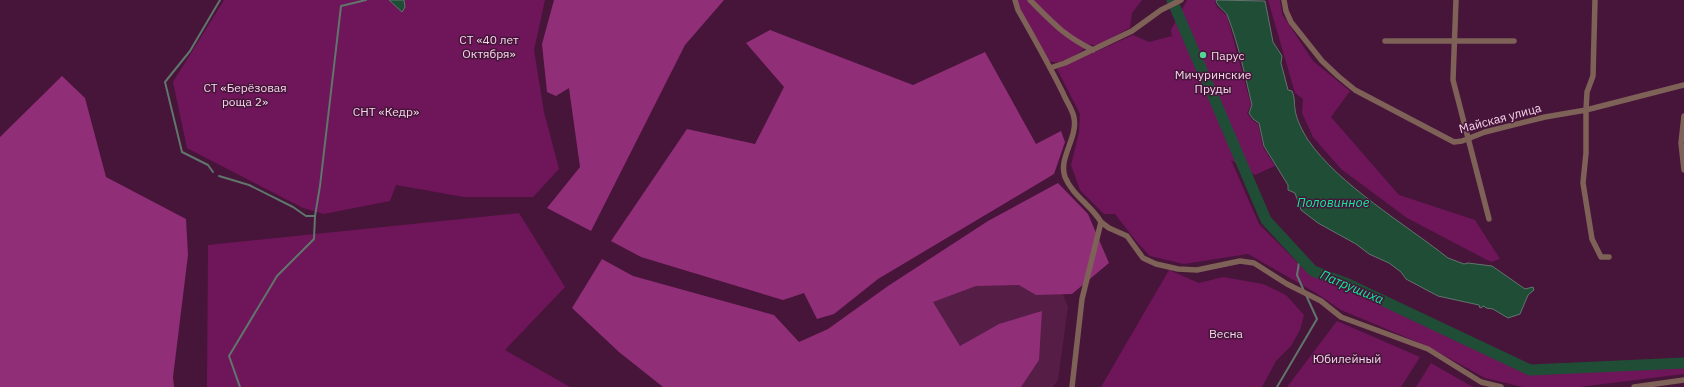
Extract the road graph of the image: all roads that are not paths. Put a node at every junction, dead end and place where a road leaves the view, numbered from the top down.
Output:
1 (1015, 0) edge
2 (1030, 0) edge
3 (1180, 0) edge
4 (1284, 0) edge
5 (1456, 0) edge
6 (1596, 0) edge
7 (1385, 41) dead end
8 (1514, 41) dead end
9 (1454, 42) junction
10 (1093, 50) junction
11 (1050, 68) junction
12 (1684, 85) edge
13 (1586, 110) junction
14 (1684, 116) edge
15 (1467, 140) junction
16 (1683, 160) edge
17 (1684, 170) edge
18 (1489, 219) dead end
19 (1101, 222) junction
20 (1609, 257) dead end
21 (1684, 380) edge
22 (1072, 387) edge
23 (1501, 387) edge
24 (1634, 387) edge

1 - 11 street
2 - 10 street
3 - 10 street
4 - 15 street, Майская улица
5 - 9 street
6 - 13 street
7 - 9 street
8 - 9 street
9 - 15 street
10 - 11 street
11 - 19 street
12 - 13 street, Майская улица
13 - 15 street, Майская улица
13 - 20 street
14 - 16 street
15 - 18 street
16 - 17 street
19 - 22 street
19 - 23 street
21 - 24 street

